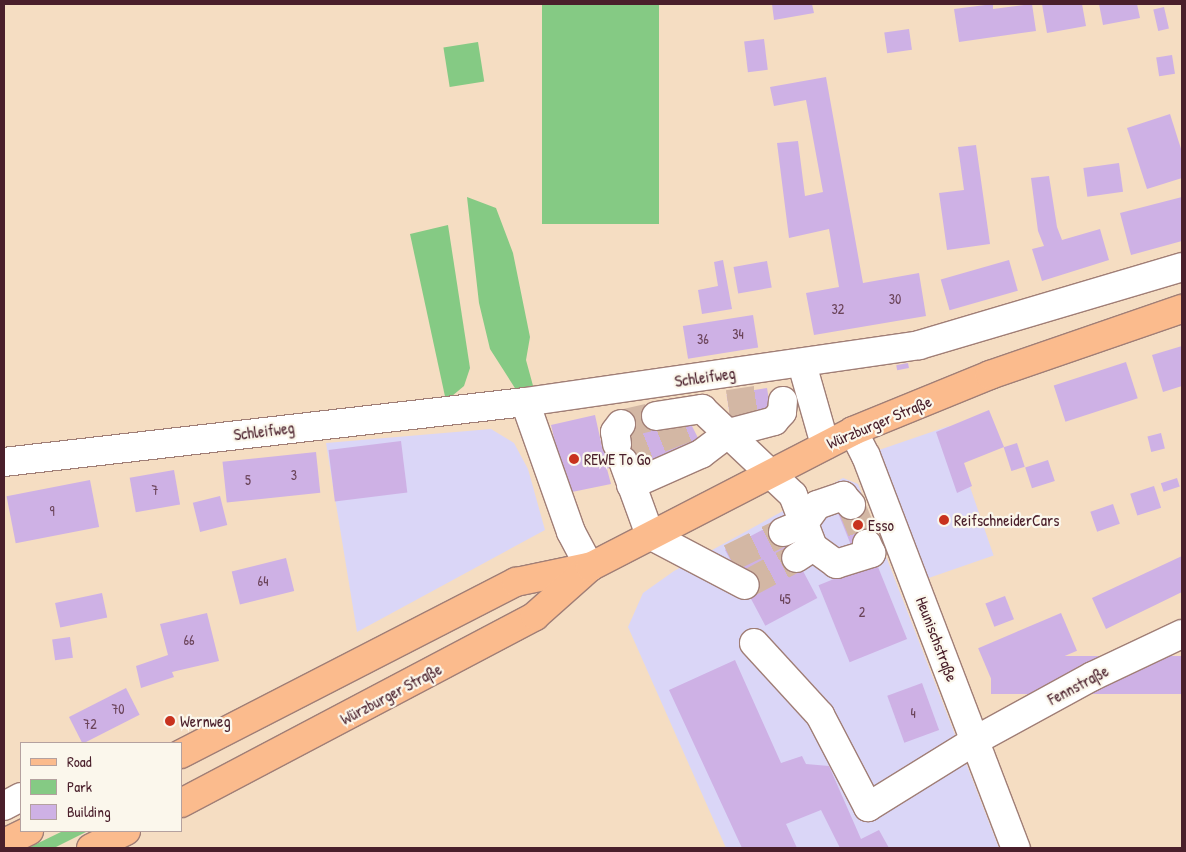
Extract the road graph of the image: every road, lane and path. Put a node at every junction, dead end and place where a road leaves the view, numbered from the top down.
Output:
1 (1182, 267) edge
2 (1182, 309) edge
3 (802, 364) junction
4 (524, 402) junction
5 (813, 408) junction
6 (656, 416) tunnel mouth
7 (713, 419) junction
8 (853, 431) junction
9 (825, 445) junction
10 (4, 462) edge
11 (770, 473) junction
12 (851, 505) dead end
13 (650, 535) junction
14 (799, 540) junction
15 (867, 544) dead end
16 (590, 567) junction
17 (745, 585) dead end
18 (1182, 634) edge
19 (754, 643) dead end
20 (976, 740) junction
21 (182, 753) edge
22 (20, 798) edge
23 (182, 802) edge
24 (4, 806) edge
25 (27, 832) edge
26 (124, 832) edge
27 (4, 843) edge
28 (91, 848) edge
29 (1016, 848) edge

1 - 3 street
2 - 8 main road, Würzburger Straße
3 - 4 street, Schleifweg
3 - 5 street
4 - 10 street, Schleifweg
4 - 16 street
5 - 7 street
5 - 9 street
6 - 7 street
7 - 11 street
7 - 13 street
8 - 9 main road, Würzburger Straße
8 - 20 street, Heunischstraße
9 - 11 main road, Würzburger Straße
11 - 13 main road, Würzburger Straße
11 - 14 street
12 - 14 street
13 - 16 main road, Würzburger Straße
13 - 17 street
14 - 15 street
16 - 21 main road, Würzburger Straße
16 - 23 main road, Würzburger Straße
18 - 20 street, Fennstraße
19 - 20 street, Fennstraße
20 - 29 street, Heunischstraße
22 - 24 street
25 - 27 main road
26 - 28 main road

